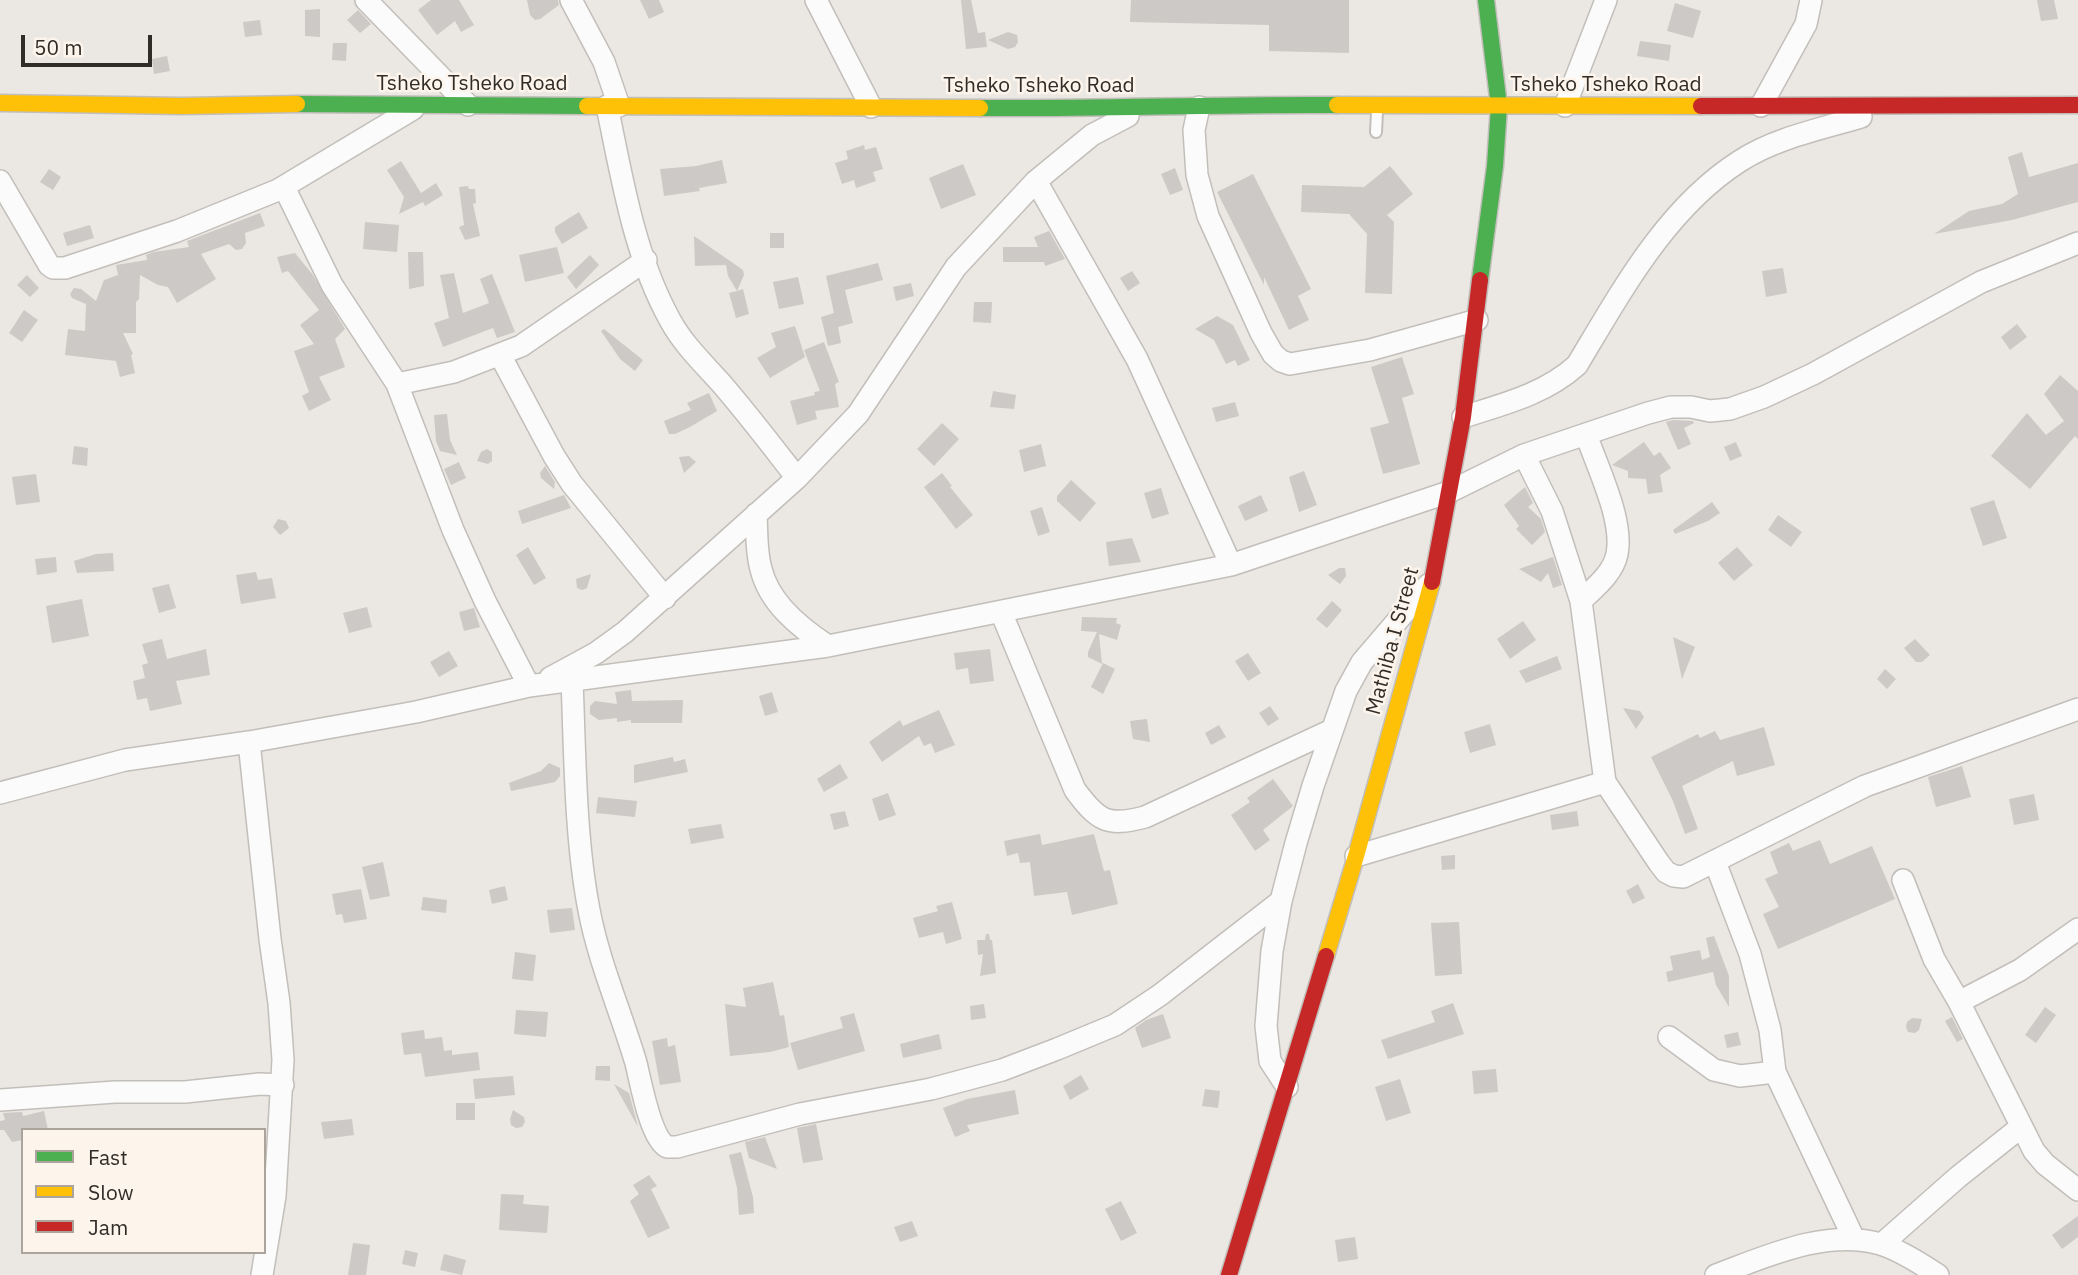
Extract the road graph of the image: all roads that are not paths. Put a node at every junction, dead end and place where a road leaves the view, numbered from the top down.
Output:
1 (366, 0) edge
2 (571, 0) edge
3 (817, 0) edge
4 (1486, 0) edge
5 (1606, 0) edge
6 (1811, 0) edge
7 (0, 103) edge
8 (421, 104) junction
9 (468, 105) junction
10 (1898, 105) junction
11 (2078, 105) edge
12 (613, 106) junction
13 (1149, 106) junction
14 (1378, 106) junction
15 (1499, 106) junction
16 (1565, 106) junction
17 (1761, 106) junction
18 (871, 107) junction
19 (1199, 107) junction
20 (1376, 132) dead end
21 (0, 181) edge
22 (1036, 181) junction
23 (284, 187) junction
24 (2078, 243) edge
25 (646, 260) junction
26 (1476, 320) junction
27 (500, 355) junction
28 (397, 384) junction
29 (1463, 416) junction
30 (1586, 434) junction
31 (1524, 455) junction
32 (797, 478) junction
33 (1449, 492) junction
34 (756, 514) junction
35 (1231, 565) junction
36 (1432, 581) junction
37 (664, 597) junction
38 (1581, 601) junction
39 (1002, 612) junction
40 (828, 646) junction
41 (572, 680) junction
42 (532, 686) junction
43 (2078, 709) edge
44 (1332, 730) junction
45 (249, 742) junction
46 (1605, 782) junction
47 (0, 793) edge
48 (1356, 856) junction
49 (1715, 862) junction
50 (1903, 880) dead end
51 (1281, 901) junction
52 (2078, 929) edge
53 (1959, 1002) junction
54 (1669, 1037) dead end
55 (1775, 1072) junction
56 (283, 1084) junction
57 (1287, 1087) junction
58 (0, 1100) edge
59 (2021, 1127) junction
60 (2078, 1190) edge
61 (1854, 1239) junction
62 (1882, 1244) junction
63 (266, 1251) edge
64 (265, 1254) edge
65 (1936, 1274) edge
66 (262, 1275) edge
67 (1229, 1275) edge
68 (1716, 1275) edge

1 - 9 street
2 - 12 street
3 - 18 street
4 - 15 main road, Mathiba I Street
5 - 16 street
6 - 17 street
7 - 8 main road, Tsheko Tsheko Road
8 - 9 main road, Tsheko Tsheko Road
8 - 23 street
9 - 12 main road, Tsheko Tsheko Road
10 - 11 main road, Tsheko Tsheko Road
10 - 17 main road, Tsheko Tsheko Road
10 - 29 street
12 - 18 main road, Tsheko Tsheko Road
12 - 25 street
13 - 18 main road, Tsheko Tsheko Road
13 - 19 main road, Tsheko Tsheko Road
13 - 22 street
14 - 15 main road, Tsheko Tsheko Road
14 - 19 main road, Tsheko Tsheko Road
14 - 20 lane
15 - 16 main road, Tsheko Tsheko Road
15 - 26 main road, Mathiba I Street
16 - 17 main road, Tsheko Tsheko Road
19 - 26 street
21 - 23 street
22 - 32 street
22 - 35 street
23 - 28 street
24 - 30 street
25 - 27 street
25 - 32 street
26 - 29 main road, Mathiba I Street
27 - 28 street
27 - 37 street
28 - 42 street
29 - 33 main road, Mathiba I Street
30 - 31 street
30 - 38 street
31 - 33 street
31 - 38 street
32 - 34 street
33 - 35 street
33 - 36 main road, Mathiba I Street
34 - 37 street
34 - 40 street
35 - 39 street
36 - 44 street
36 - 48 main road, Mathiba I Street
37 - 42 street
38 - 46 street
39 - 40 street
39 - 44 street
40 - 41 street
41 - 42 street
41 - 51 street
42 - 45 street
43 - 49 street
44 - 51 street
45 - 47 street
45 - 56 street
46 - 48 street
46 - 49 street
48 - 57 main road, Mathiba I Street
49 - 55 street
50 - 53 street
51 - 57 street
52 - 53 street
53 - 59 street
54 - 55 street
55 - 61 street
56 - 58 street
56 - 63 street
57 - 67 main road, Mathiba I Street
59 - 60 street
59 - 62 street
61 - 62 street
61 - 68 street
62 - 65 street
64 - 66 street

